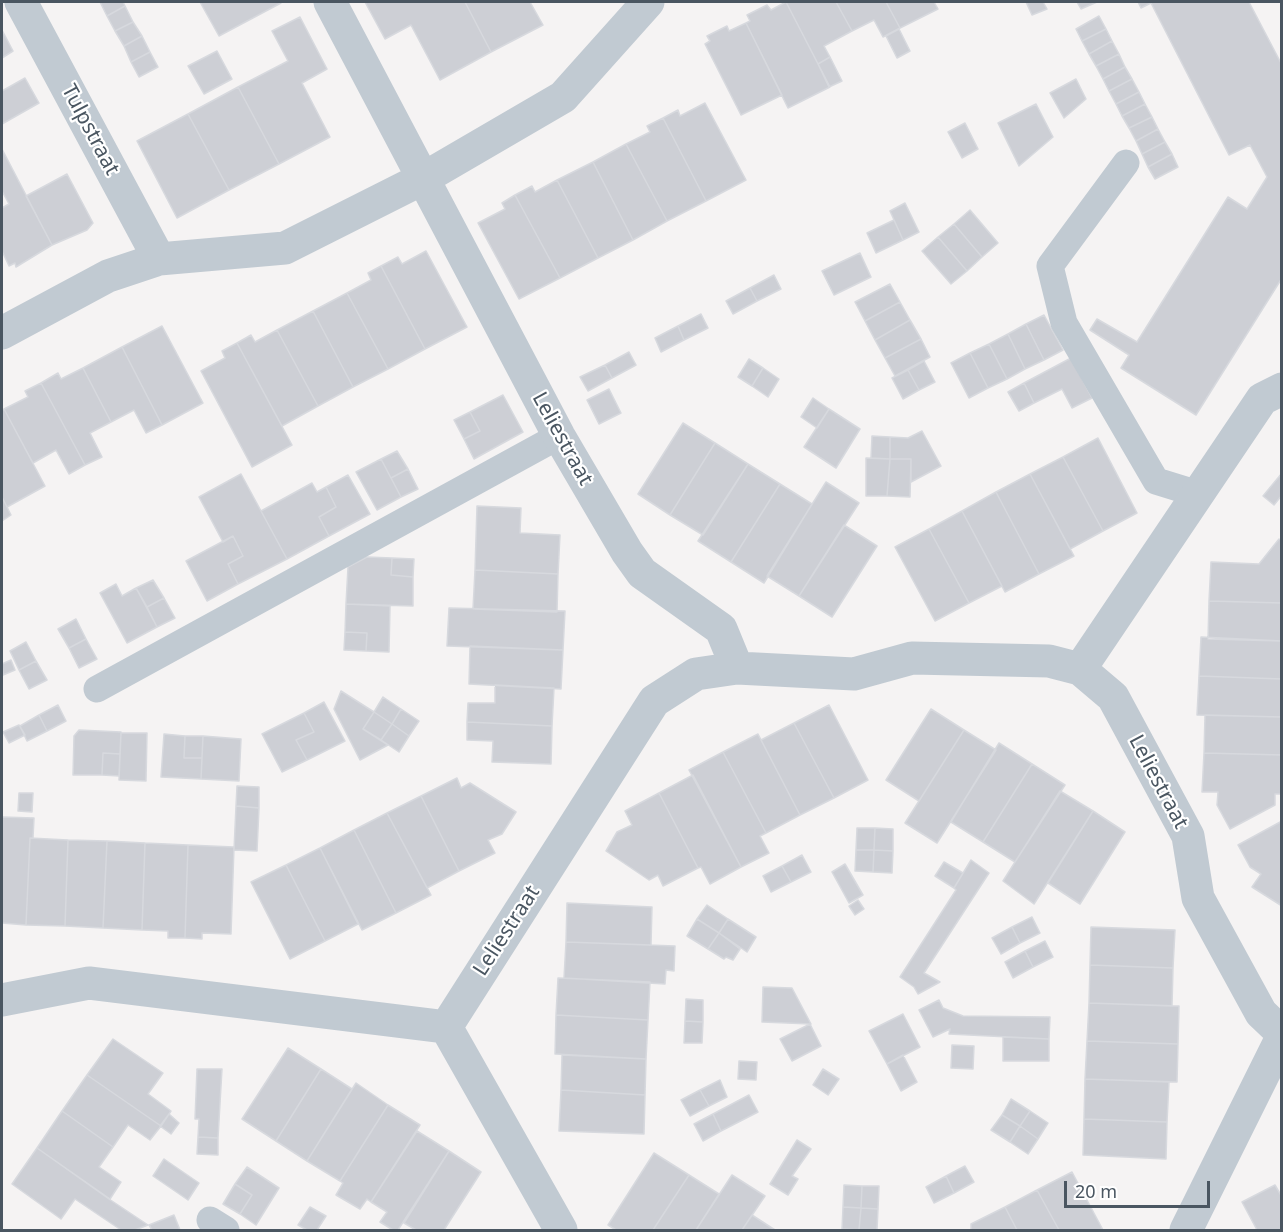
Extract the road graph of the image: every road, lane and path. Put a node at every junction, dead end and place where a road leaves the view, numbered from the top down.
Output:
1 (21, 2) edge
2 (330, 2) edge
3 (648, 2) edge
4 (1126, 164) dead end
5 (424, 178) junction
6 (159, 259) junction
7 (2, 333) edge
8 (1281, 388) edge
9 (559, 436) junction
10 (1198, 494) junction
11 (737, 668) junction
12 (1080, 669) junction
13 (97, 689) dead end
14 (2, 1000) edge
15 (446, 1027) junction
16 (1281, 1035) edge
17 (561, 1230) edge
18 (1186, 1230) edge

1 - 6 street, Tulpstraat
2 - 5 street
3 - 5 street
4 - 10 lane
5 - 6 street
5 - 9 street, Leliestraat
6 - 7 street
8 - 10 street
9 - 11 street, Leliestraat
9 - 13 lane
10 - 12 street
11 - 12 street, Leliestraat
11 - 15 street, Leliestraat
12 - 16 street, Leliestraat
14 - 15 street
15 - 17 street
16 - 18 street

